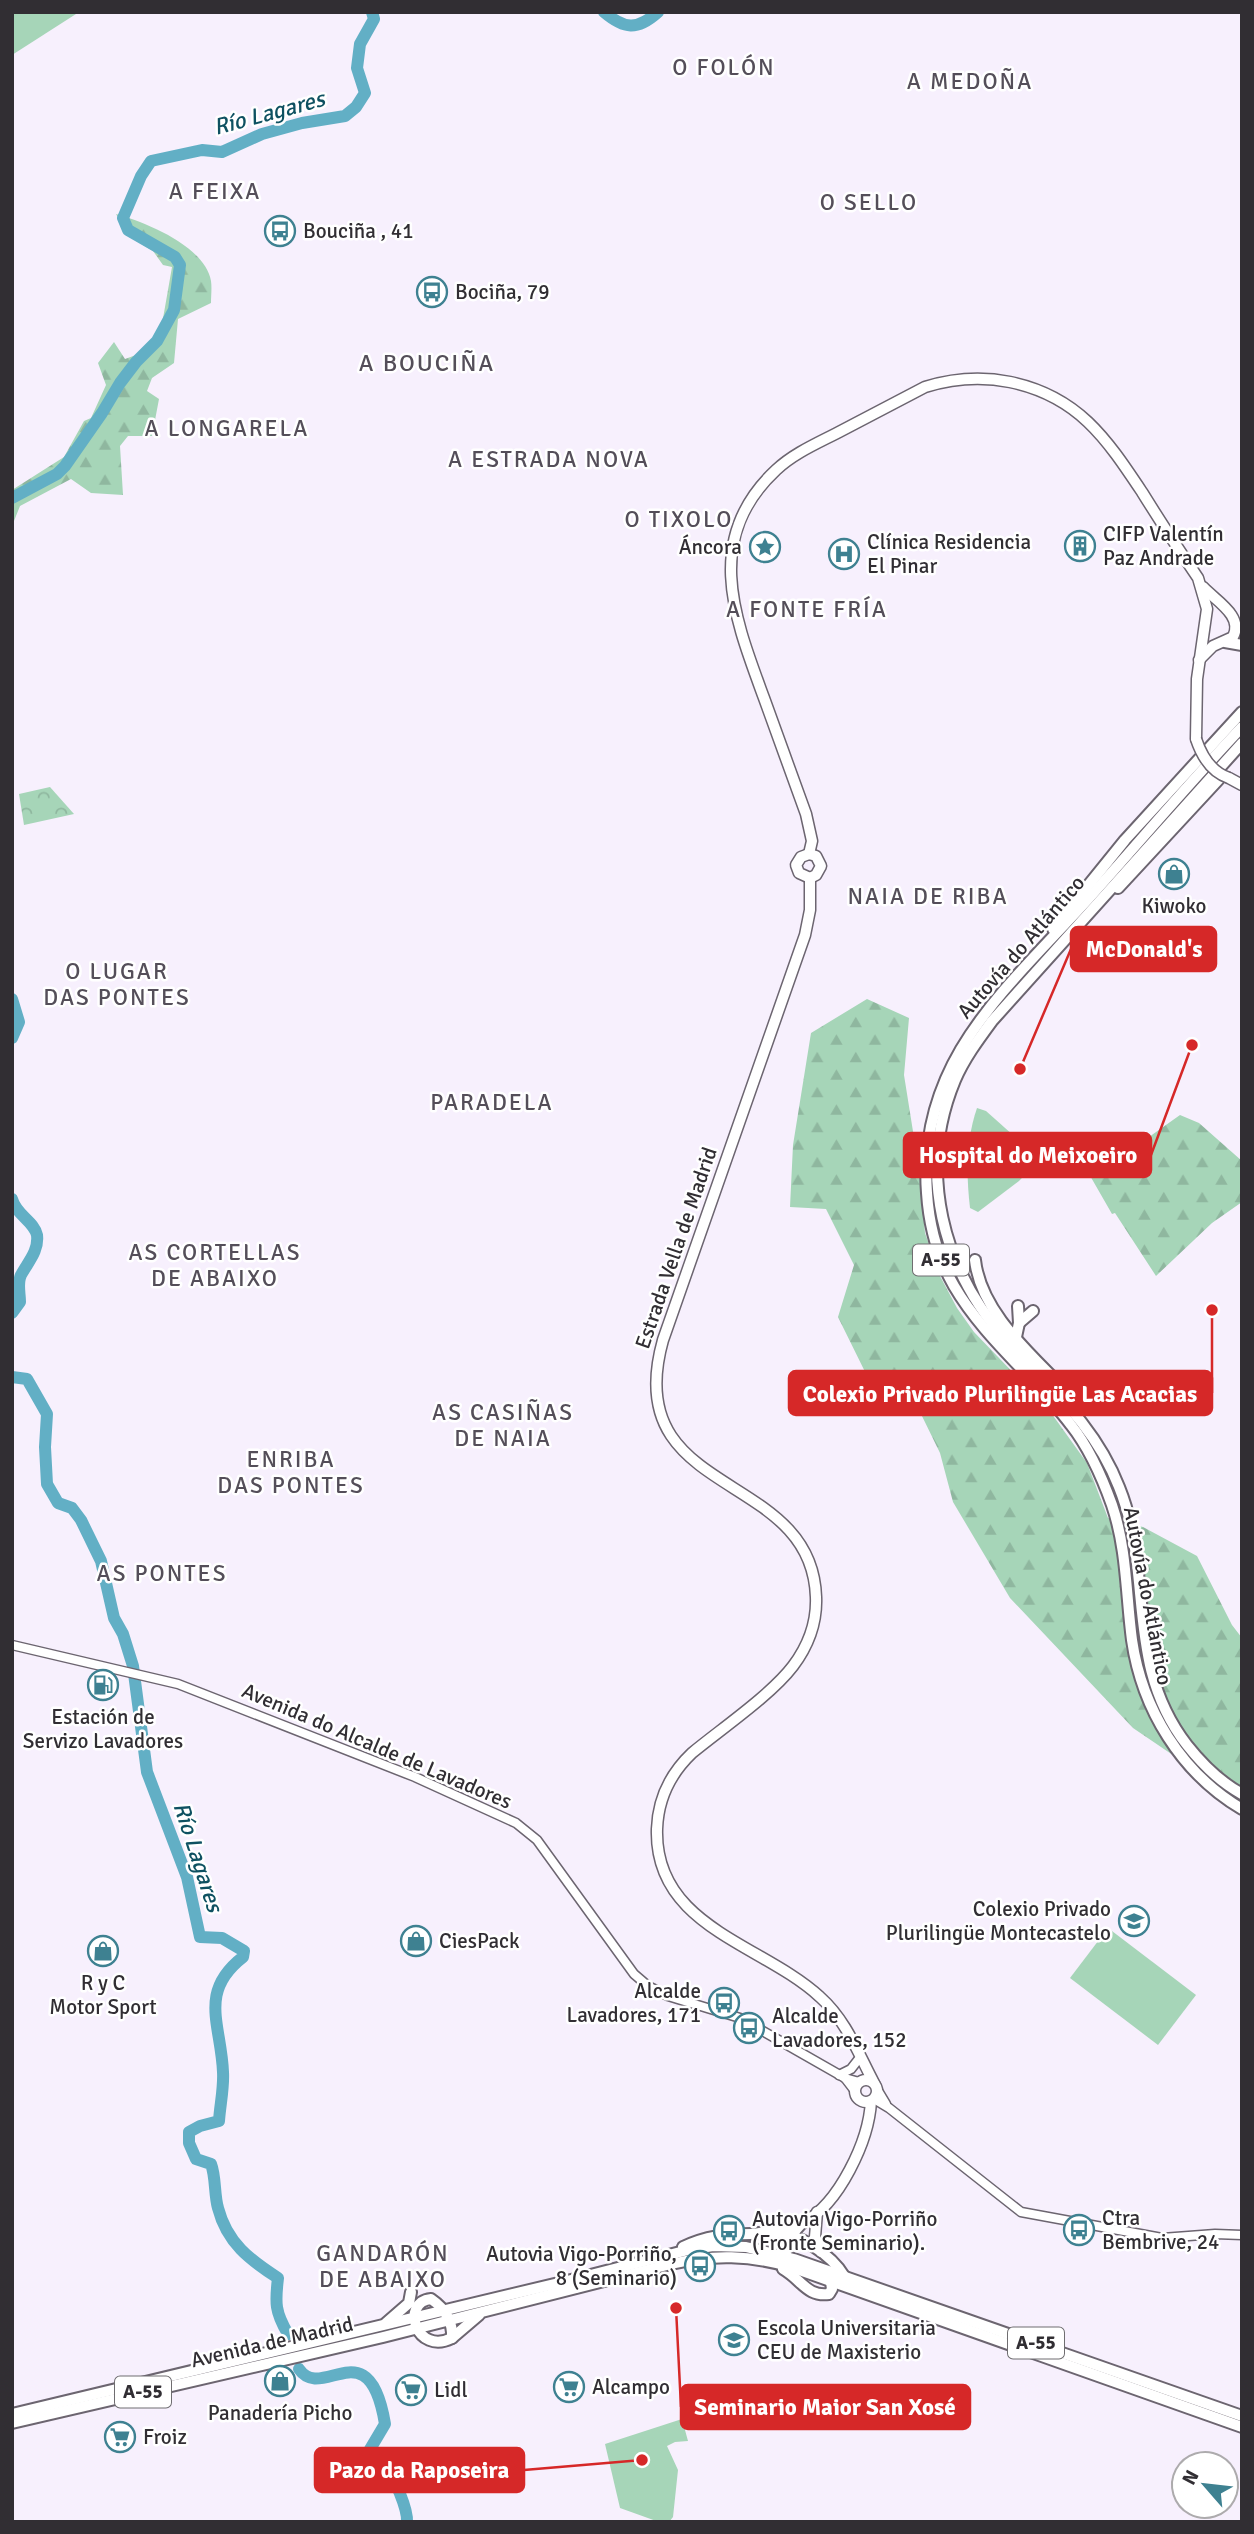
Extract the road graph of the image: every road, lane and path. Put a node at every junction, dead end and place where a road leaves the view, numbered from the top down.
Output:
1 (1201, 585) junction
2 (1226, 610) junction
3 (1205, 624) junction
4 (1222, 642) junction
5 (1242, 645) edge
6 (1199, 661) junction
7 (1241, 712) edge
8 (1242, 727) edge
9 (1242, 743) edge
10 (1242, 754) edge
11 (1229, 778) junction
12 (1242, 779) edge
13 (1242, 785) edge
14 (809, 854) junction
15 (810, 878) junction
16 (1082, 919) junction
17 (1045, 945) junction
18 (975, 1260) dead end
19 (1018, 1306) dead end
20 (1033, 1311) dead end
21 (1019, 1323) junction
22 (1016, 1337) junction
23 (1119, 1485) junction
24 (12, 1645) edge
25 (1242, 1794) edge
26 (1242, 1809) edge
27 (858, 2056) junction
28 (842, 2077) junction
29 (858, 2088) junction
30 (877, 2099) junction
31 (864, 2130) junction
32 (817, 2212) junction
33 (802, 2223) junction
34 (770, 2231) junction
35 (1242, 2235) edge
36 (790, 2236) junction
37 (821, 2253) junction
38 (668, 2254) junction
39 (785, 2256) junction
40 (769, 2261) junction
41 (791, 2267) junction
42 (830, 2276) junction
43 (844, 2276) junction
44 (801, 2281) junction
45 (411, 2292) dead end
46 (421, 2301) junction
47 (402, 2311) junction
48 (443, 2311) junction
49 (485, 2311) junction
50 (416, 2323) junction
51 (382, 2331) junction
52 (452, 2338) junction
53 (428, 2340) junction
54 (12, 2414) edge
55 (1242, 2416) edge
56 (12, 2423) edge
57 (1242, 2427) edge

1 - 2 main road, Estrada Vella de Madrid
1 - 3 main road, Estrada Vella de Madrid
1 - 14 main road, Estrada Vella de Madrid
2 - 3 main road
2 - 4 main road
3 - 4 main road
3 - 6 main road, Estrada Vella de Madrid
4 - 5 highway
4 - 6 main road
6 - 11 main road, Estrada Vella de Madrid, bridge
7 - 17 highway
8 - 17 highway, Autovía do Atlántico / A-55
9 - 16 highway, Autovía do Atlántico / A-55
10 - 16 highway
11 - 12 main road
11 - 13 main road, Estrada Vella de Madrid
14 - 15 main road, Estrada Vella de Madrid
14 - 15 main road, Estrada Vella de Madrid
15 - 27 main road, Estrada Vella de Madrid
16 - 23 highway, Autovía do Atlántico / A-55
17 - 26 highway, Autovía do Atlántico / A-55
18 - 22 highway
19 - 21 highway
20 - 21 highway
21 - 22 highway
22 - 23 highway, A-55
23 - 25 highway, Autovía do Atlántico / A-55
24 - 28 street, Avenida do Alcalde de Lavadores
27 - 28 street
27 - 29 main road, Estrada Vella de Madrid
27 - 30 main road, Estrada Vella de Madrid
28 - 29 street, Avenida do Alcalde de Lavadores
29 - 30 main road
29 - 30 main road
29 - 31 main road, Estrada Vella de Madrid
30 - 31 main road, Estrada Vella de Madrid
30 - 35 street
31 - 32 main road, Estrada Vella de Madrid
32 - 33 main road, Estrada Vella de Madrid
32 - 37 main road
33 - 34 main road
33 - 36 highway
34 - 36 highway
34 - 38 highway
36 - 37 highway
36 - 39 highway
37 - 42 highway
37 - 43 highway
38 - 39 highway, A-55
38 - 48 highway, A-55
39 - 41 highway
39 - 42 highway, A-55
40 - 41 highway, A-55
40 - 44 highway
40 - 49 highway, A-55
41 - 42 highway, A-55
41 - 44 highway
42 - 43 highway, A-55
42 - 44 highway
42 - 57 highway, A-55
43 - 55 highway, A-55
45 - 47 highway
46 - 47 highway
46 - 48 highway
46 - 50 highway
47 - 51 highway
48 - 49 highway, A-55
48 - 50 highway, A-55
48 - 52 highway
49 - 52 highway
50 - 51 highway, Avenida de Madrid / A-55
50 - 53 highway
51 - 53 highway
51 - 54 highway, Avenida de Madrid / A-55
51 - 56 highway, Avenida de Madrid / A-55
52 - 53 highway

